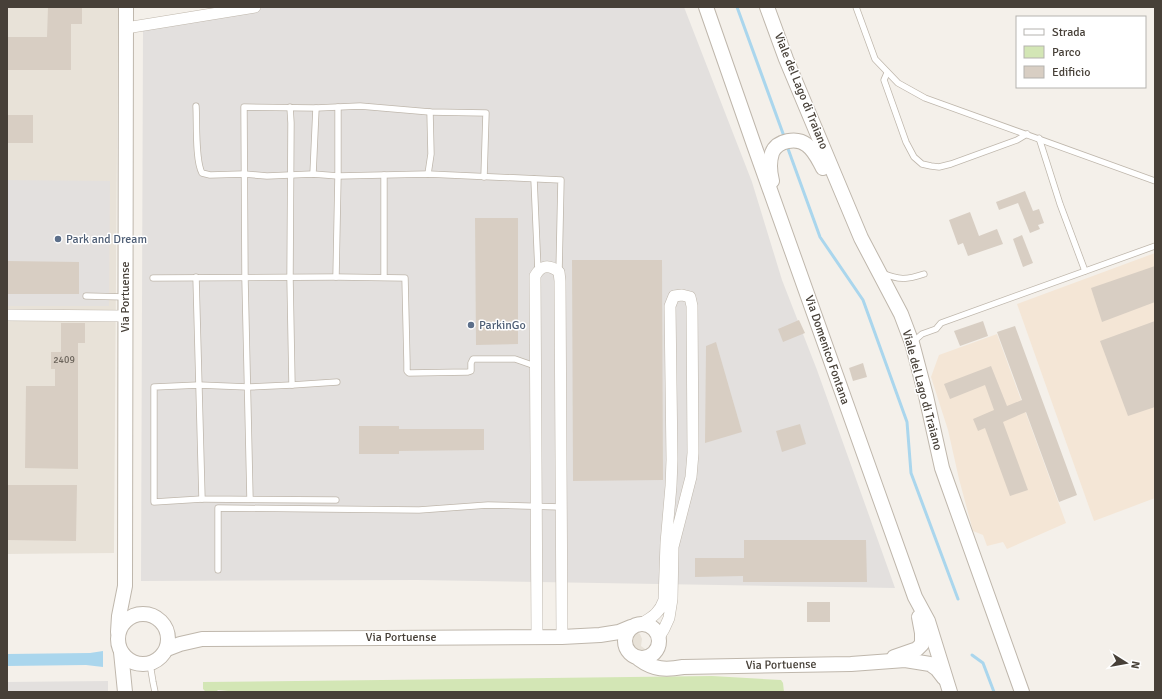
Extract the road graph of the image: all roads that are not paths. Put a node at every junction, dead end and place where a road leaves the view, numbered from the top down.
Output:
1 (126, 7) edge
2 (255, 7) edge
3 (706, 7) edge
4 (767, 7) edge
5 (856, 7) edge
6 (126, 28) junction
7 (886, 73) junction
8 (196, 106) dead end
9 (290, 107) junction
10 (338, 107) junction
11 (316, 108) junction
12 (430, 112) junction
13 (1027, 134) junction
14 (1039, 138) junction
15 (244, 174) junction
16 (313, 174) junction
17 (428, 174) junction
18 (290, 175) junction
19 (384, 175) junction
20 (338, 176) junction
21 (484, 176) junction
22 (534, 179) junction
23 (1155, 181) edge
24 (783, 225) junction
25 (861, 238) junction
26 (1155, 246) edge
27 (538, 271) junction
28 (879, 271) junction
29 (1085, 271) junction
30 (559, 272) junction
31 (924, 274) dead end
32 (336, 277) junction
33 (384, 277) junction
34 (153, 278) dead end
35 (196, 278) junction
36 (245, 278) junction
37 (290, 278) junction
38 (86, 296) dead end
39 (125, 296) junction
40 (7, 315) edge
41 (125, 316) junction
42 (912, 343) junction
43 (535, 366) junction
44 (337, 382) dead end
45 (199, 385) junction
46 (292, 385) junction
47 (248, 387) junction
48 (202, 499) junction
49 (250, 499) junction
50 (336, 500) dead end
51 (536, 506) junction
52 (561, 507) junction
53 (218, 570) dead end
54 (125, 586) junction
55 (916, 597) junction
56 (140, 613) junction
57 (637, 625) junction
58 (166, 627) junction
59 (118, 632) junction
60 (600, 635) junction
61 (537, 636) junction
62 (562, 637) junction
63 (202, 639) junction
64 (658, 642) junction
65 (624, 643) junction
66 (167, 649) junction
67 (121, 652) junction
68 (640, 659) junction
69 (880, 662) junction
70 (145, 664) junction
71 (683, 667) junction
72 (949, 688) edge
73 (125, 691) edge
74 (156, 692) edge
75 (1022, 692) edge

1 - 6 street, Via Portuense
2 - 6 street
3 - 24 street, Via Domenico Fontana
4 - 25 street, Viale del Lago di Traiano
5 - 7 lane
6 - 39 street, Via Portuense
7 - 13 lane
7 - 13 lane
8 - 15 lane
9 - 11 lane
9 - 15 lane
9 - 18 lane
10 - 11 lane
10 - 12 lane
10 - 20 lane
11 - 16 lane
12 - 17 lane
12 - 21 lane
13 - 14 lane
14 - 23 lane
14 - 29 lane
15 - 18 lane
15 - 36 lane
16 - 18 lane
16 - 20 lane
17 - 19 lane
17 - 21 lane
18 - 37 lane
19 - 20 lane
19 - 33 lane
20 - 32 lane
21 - 22 lane
22 - 27 lane
22 - 30 lane
24 - 25 street
24 - 55 street, Via Domenico Fontana
25 - 28 street, Viale del Lago di Traiano
26 - 29 lane
27 - 30 street
27 - 43 street
28 - 31 lane
28 - 42 street, Viale del Lago di Traiano
29 - 42 lane
30 - 52 street
32 - 33 lane
32 - 37 lane
33 - 43 lane
34 - 35 lane
35 - 36 lane
35 - 45 lane
36 - 37 lane
36 - 47 lane
37 - 46 lane
38 - 39 lane
39 - 41 street, Via Portuense
40 - 41 street
41 - 54 street, Via Portuense
42 - 75 street, Viale del Lago di Traiano
43 - 51 street
44 - 46 lane
45 - 47 lane
45 - 48 lane
45 - 48 lane
46 - 47 lane
47 - 49 lane
48 - 49 lane
49 - 50 lane
51 - 52 lane
51 - 53 lane
51 - 61 street
52 - 62 street
54 - 56 street, Via Portuense
54 - 59 street, Via Portuense
55 - 69 street, Via Portuense
55 - 72 street, Via Domenico Fontana
56 - 58 street
56 - 59 street
57 - 60 street, Via Portuense
57 - 64 street
57 - 64 street
57 - 65 street
58 - 63 street, Via Portuense
58 - 66 street
59 - 67 street
60 - 62 street, Via Portuense
60 - 65 street, Via Portuense
61 - 62 street, Via Portuense
61 - 63 street, Via Portuense
63 - 66 street, Via Portuense
64 - 68 street
64 - 71 street
65 - 68 street
66 - 70 street
67 - 70 street
67 - 73 street
68 - 71 street, Via Portuense
69 - 71 street, Via Portuense
69 - 72 street, Via Portuense
70 - 73 street
70 - 74 lane

